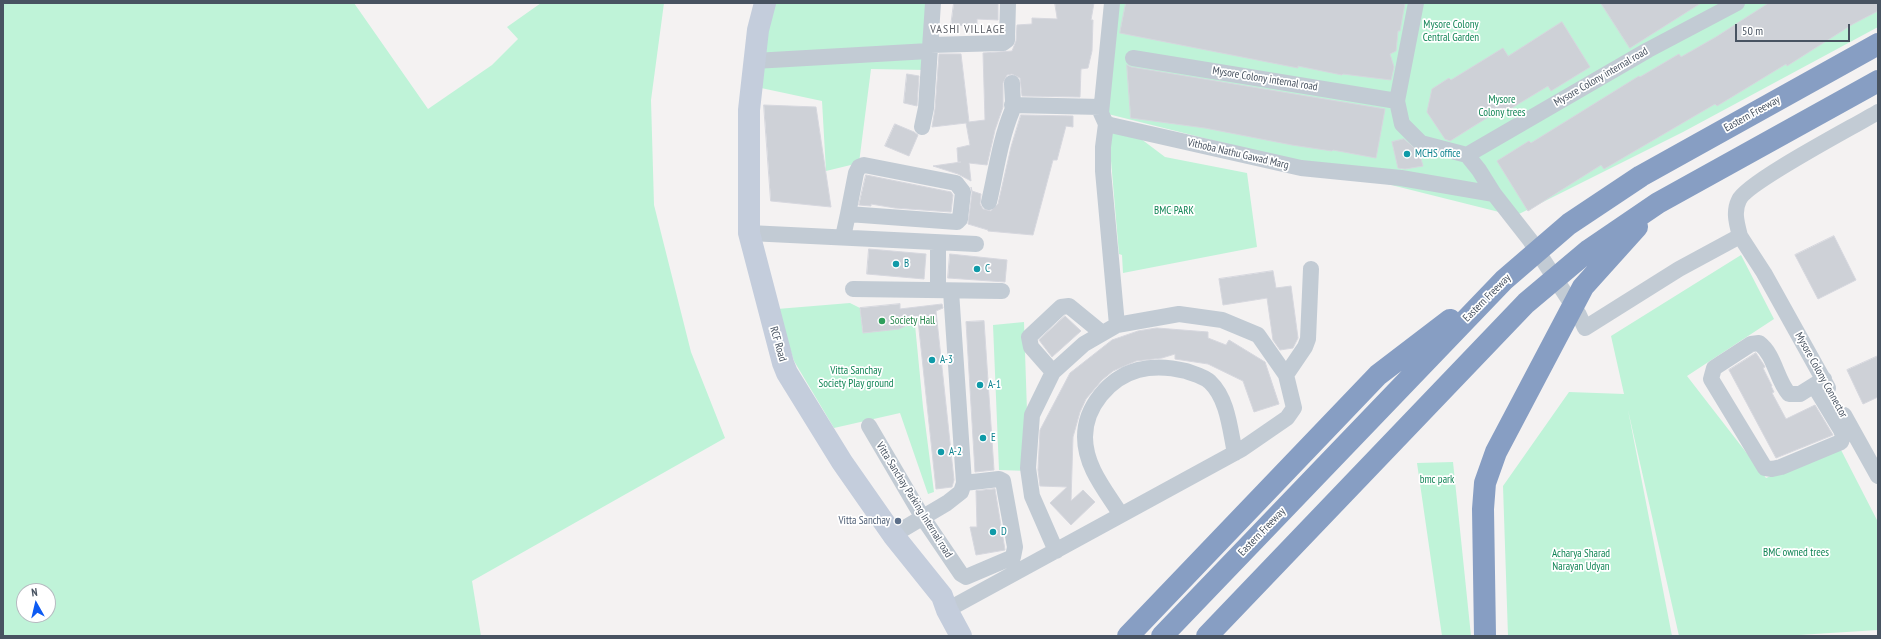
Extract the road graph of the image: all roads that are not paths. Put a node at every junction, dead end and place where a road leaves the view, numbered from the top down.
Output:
1 (765, 3) edge
2 (933, 3) edge
3 (1008, 3) edge
4 (1112, 3) edge
5 (1416, 3) edge
6 (1737, 3) edge
7 (1878, 44) edge
8 (930, 48) junction
9 (1133, 58) dead end
10 (754, 60) junction
11 (1878, 80) edge
12 (1012, 83) dead end
13 (1397, 101) junction
14 (1012, 105) junction
15 (1101, 107) junction
16 (1878, 112) edge
17 (1106, 124) junction
18 (922, 127) dead end
19 (1467, 155) junction
20 (1494, 194) junction
21 (989, 202) dead end
22 (1658, 203) junction
23 (848, 214) junction
24 (749, 233) junction
25 (1740, 236) junction
26 (843, 237) junction
27 (938, 242) junction
28 (976, 244) dead end
29 (1311, 269) dead end
30 (1504, 280) junction
31 (853, 289) dead end
32 (944, 291) junction
33 (1002, 291) dead end
34 (1117, 325) junction
35 (1102, 333) junction
36 (1053, 372) junction
37 (1286, 375) junction
38 (1819, 383) junction
39 (869, 426) dead end
40 (1235, 453) junction
41 (1878, 476) edge
42 (964, 483) junction
43 (1121, 515) junction
44 (923, 518) junction
45 (894, 535) junction
46 (1056, 551) junction
47 (947, 610) junction
48 (960, 636) edge
49 (1128, 636) edge
50 (1162, 636) edge
51 (1207, 636) edge
52 (1485, 636) edge

1 - 10 street, RCF Road
2 - 8 street
3 - 8 street
4 - 15 street
5 - 13 street
6 - 19 street, Mysore Colony internal road
7 - 30 highway, Eastern Freeway
8 - 10 street
8 - 18 street
9 - 13 street, Mysore Colony internal road
10 - 24 street, RCF Road
11 - 22 highway
12 - 14 street
13 - 19 street
14 - 15 street
14 - 21 street
15 - 17 street
16 - 25 street
17 - 20 street, Vithoba Nathu Gawad Marg
17 - 34 street
19 - 20 street
20 - 25 street
22 - 51 highway
22 - 52 highway
23 - 23 street
23 - 26 street
24 - 26 street
24 - 45 street, RCF Road
25 - 38 street, Mysore Colony Connector
26 - 27 street
27 - 28 street
27 - 32 street
29 - 37 street
30 - 49 highway
30 - 50 highway, Eastern Freeway
31 - 32 street
32 - 33 street
32 - 42 street
34 - 35 street
34 - 37 street
35 - 36 street
35 - 36 street
36 - 46 street
37 - 40 street
38 - 38 street
38 - 41 street, Mysore Colony Connector
39 - 44 street, Vitta Sanchay Parking Internal road
40 - 43 street
40 - 43 street
42 - 44 street
42 - 44 street, Vitta Sanchay Parking Internal road
43 - 46 street
44 - 45 street
45 - 47 street, RCF Road
46 - 47 street
47 - 48 street, RCF Road

